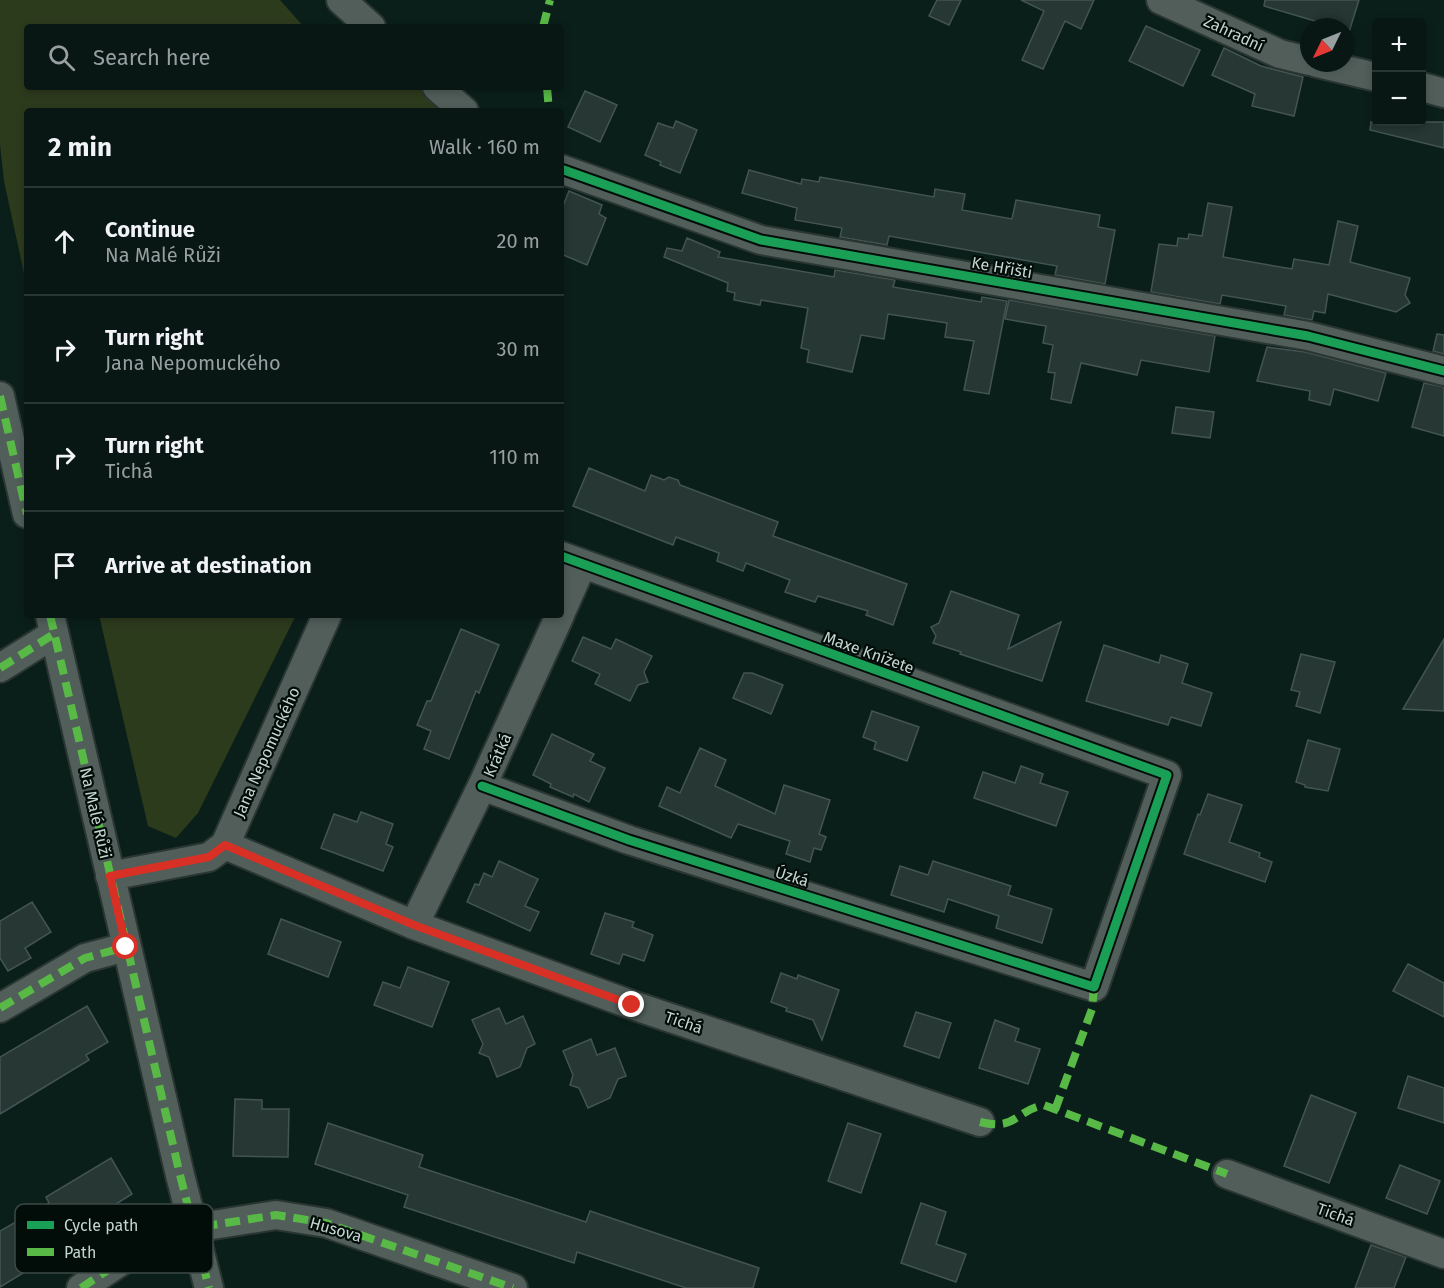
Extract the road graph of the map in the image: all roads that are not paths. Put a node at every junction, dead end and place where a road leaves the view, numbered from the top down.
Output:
1 (341, 0) edge
2 (1161, 0) edge
3 (368, 24) edge
4 (1300, 59) edge
5 (1354, 72) edge
6 (1372, 76) edge
7 (1426, 88) edge
8 (440, 90) edge
9 (1444, 93) edge
10 (461, 108) edge
11 (564, 170) edge
12 (1444, 371) edge
13 (0, 396) edge
14 (24, 501) edge
15 (572, 560) edge
16 (564, 596) edge
17 (326, 618) edge
18 (558, 618) edge
19 (52, 625) edge
20 (0, 668) edge
21 (482, 786) junction
22 (225, 845) junction
23 (110, 876) junction
24 (414, 925) junction
25 (126, 947) junction
26 (1094, 987) joint
27 (0, 1008) edge
28 (980, 1122) dead end
29 (1227, 1174) dead end
30 (188, 1204) edge
31 (213, 1225) edge
32 (1444, 1254) edge
33 (103, 1273) edge
34 (205, 1273) edge
35 (81, 1288) edge
36 (209, 1288) edge
37 (513, 1288) edge

1 - 3 street
2 - 4 street, Zahradní
5 - 6 street
7 - 9 street
8 - 10 street
11 - 12 street, Ke Hřišti
13 - 14 street
15 - 16 street, Krátká
15 - 26 street, Maxe Knížete
17 - 22 street, Jana Nepomuckého
18 - 21 street, Krátká
19 - 20 street
19 - 23 street, Na Malé Růži
21 - 24 street, Krátká
21 - 26 street, Úzká
22 - 23 street
22 - 24 street, Tichá
23 - 25 street, Na Malé Růži
24 - 28 street, Tichá
25 - 27 street
25 - 30 street, Na Malé Růži
29 - 32 street, Tichá
31 - 37 street, Husova
33 - 35 street, Husova
34 - 36 street

